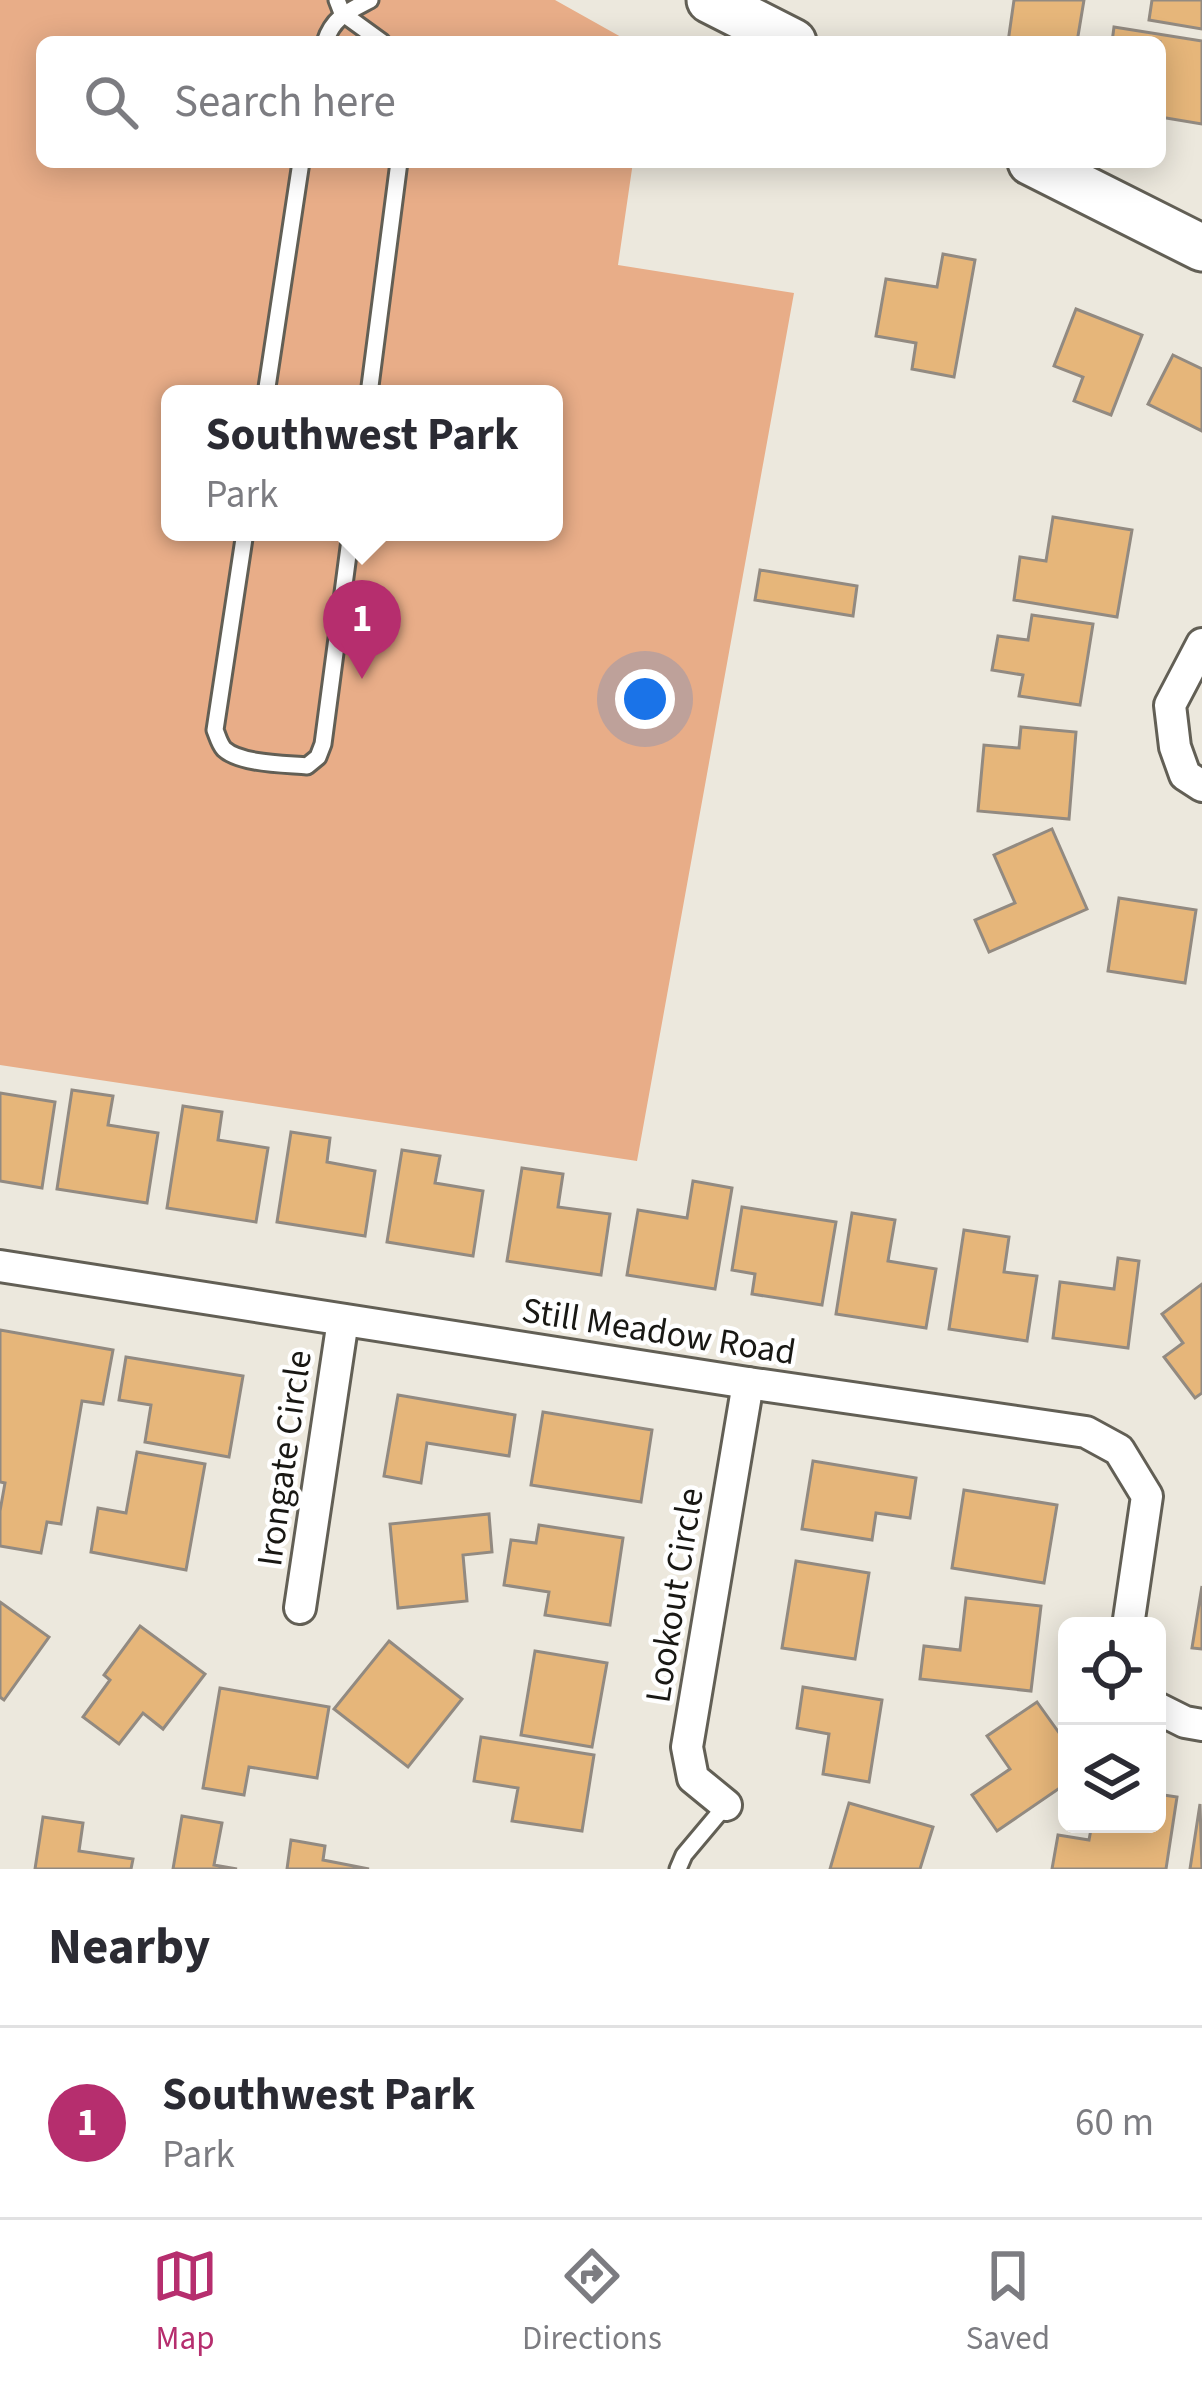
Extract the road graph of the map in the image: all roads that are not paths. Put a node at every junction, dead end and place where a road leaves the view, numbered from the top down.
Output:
1 (370, 0) edge
2 (717, 2) edge
3 (340, 6) edge
4 (326, 36) edge
5 (375, 36) edge
6 (782, 36) edge
7 (300, 168) edge
8 (398, 168) edge
9 (1043, 168) edge
10 (1202, 248) edge
11 (267, 385) edge
12 (370, 385) edge
13 (244, 541) edge
14 (349, 541) edge
15 (1202, 644) edge
16 (1202, 786) edge
17 (0, 1266) edge
18 (343, 1320) junction
19 (748, 1383) junction
20 (300, 1608) dead end
21 (1129, 1617) edge
22 (1166, 1712) edge
23 (1202, 1725) edge
24 (726, 1805) joint
25 (678, 1869) edge

1 - 3 lane
2 - 6 main road
3 - 4 lane
3 - 5 lane
7 - 11 lane
8 - 12 lane
9 - 10 main road
13 - 14 lane
15 - 16 street
17 - 18 street, Still Meadow Road
18 - 19 street, Still Meadow Road
18 - 20 street, Irongate Circle
19 - 21 street, Still Meadow Road
19 - 24 street, Lookout Circle
22 - 23 street
24 - 25 lane

